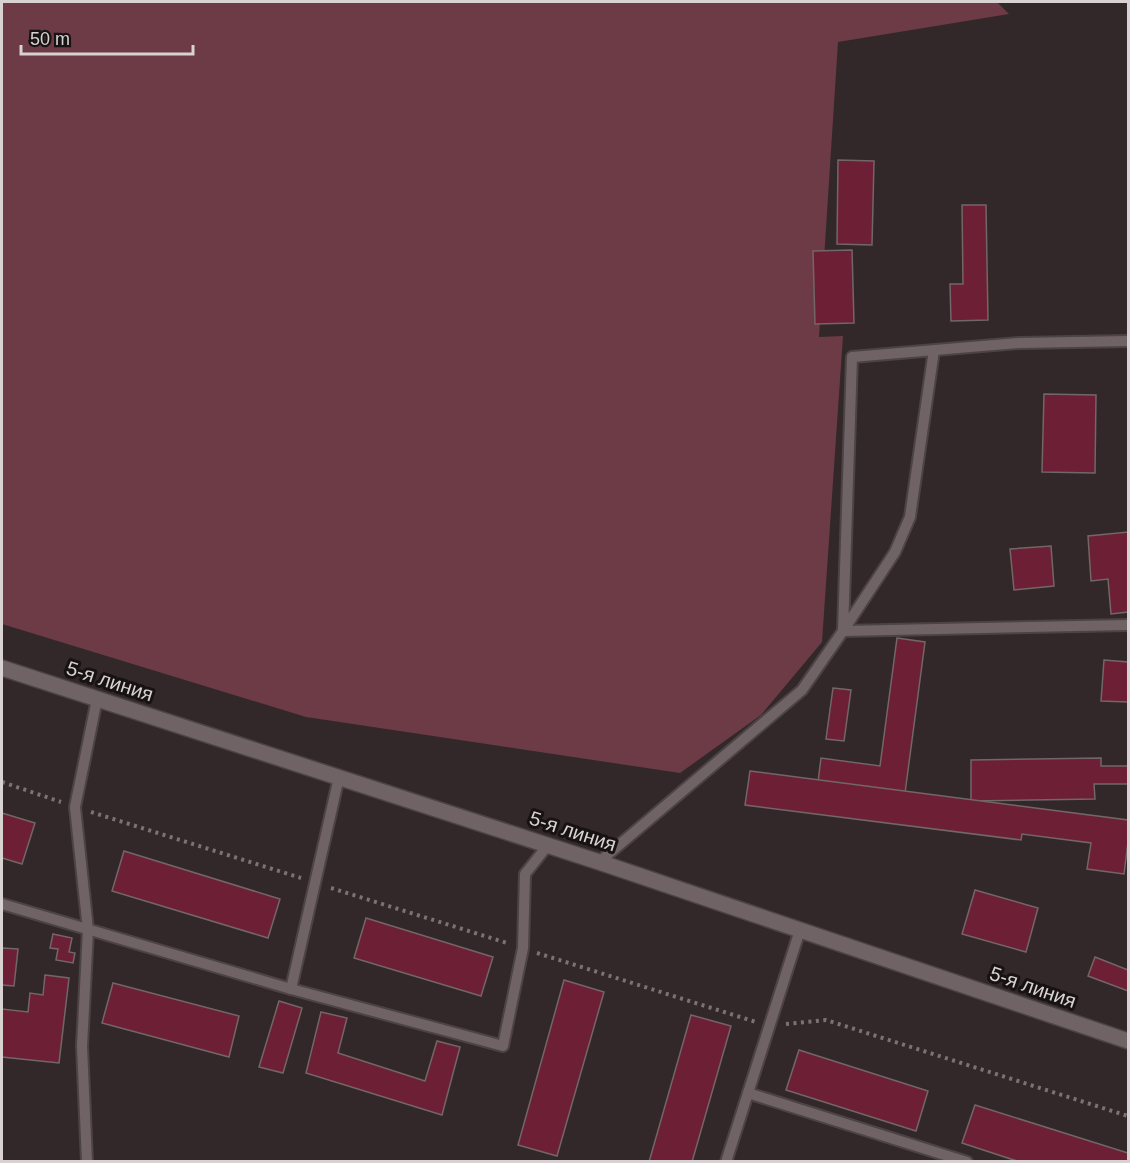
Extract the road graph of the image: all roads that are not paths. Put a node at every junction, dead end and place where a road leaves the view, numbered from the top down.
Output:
1 (1128, 341) edge
2 (934, 350) junction
3 (1128, 625) edge
4 (843, 631) junction
5 (2, 668) edge
6 (97, 699) junction
7 (339, 777) junction
8 (548, 845) junction
9 (599, 862) junction
10 (2, 904) edge
11 (88, 930) junction
12 (800, 930) junction
13 (291, 989) junction
14 (1128, 1041) edge
15 (748, 1093) junction
16 (87, 1161) edge
17 (726, 1161) edge
18 (967, 1161) edge

1 - 2 lane
2 - 4 lane
2 - 4 lane
3 - 4 lane
4 - 9 lane
5 - 6 street, 5-я линия
6 - 7 street, 5-я линия
6 - 11 lane
7 - 8 street, 5-я линия
7 - 13 lane
8 - 9 street, 5-я линия
8 - 13 lane
9 - 12 street, 5-я линия
10 - 11 lane
11 - 13 lane
11 - 16 lane
12 - 14 street, 5-я линия
12 - 15 lane
15 - 17 lane
15 - 18 lane

